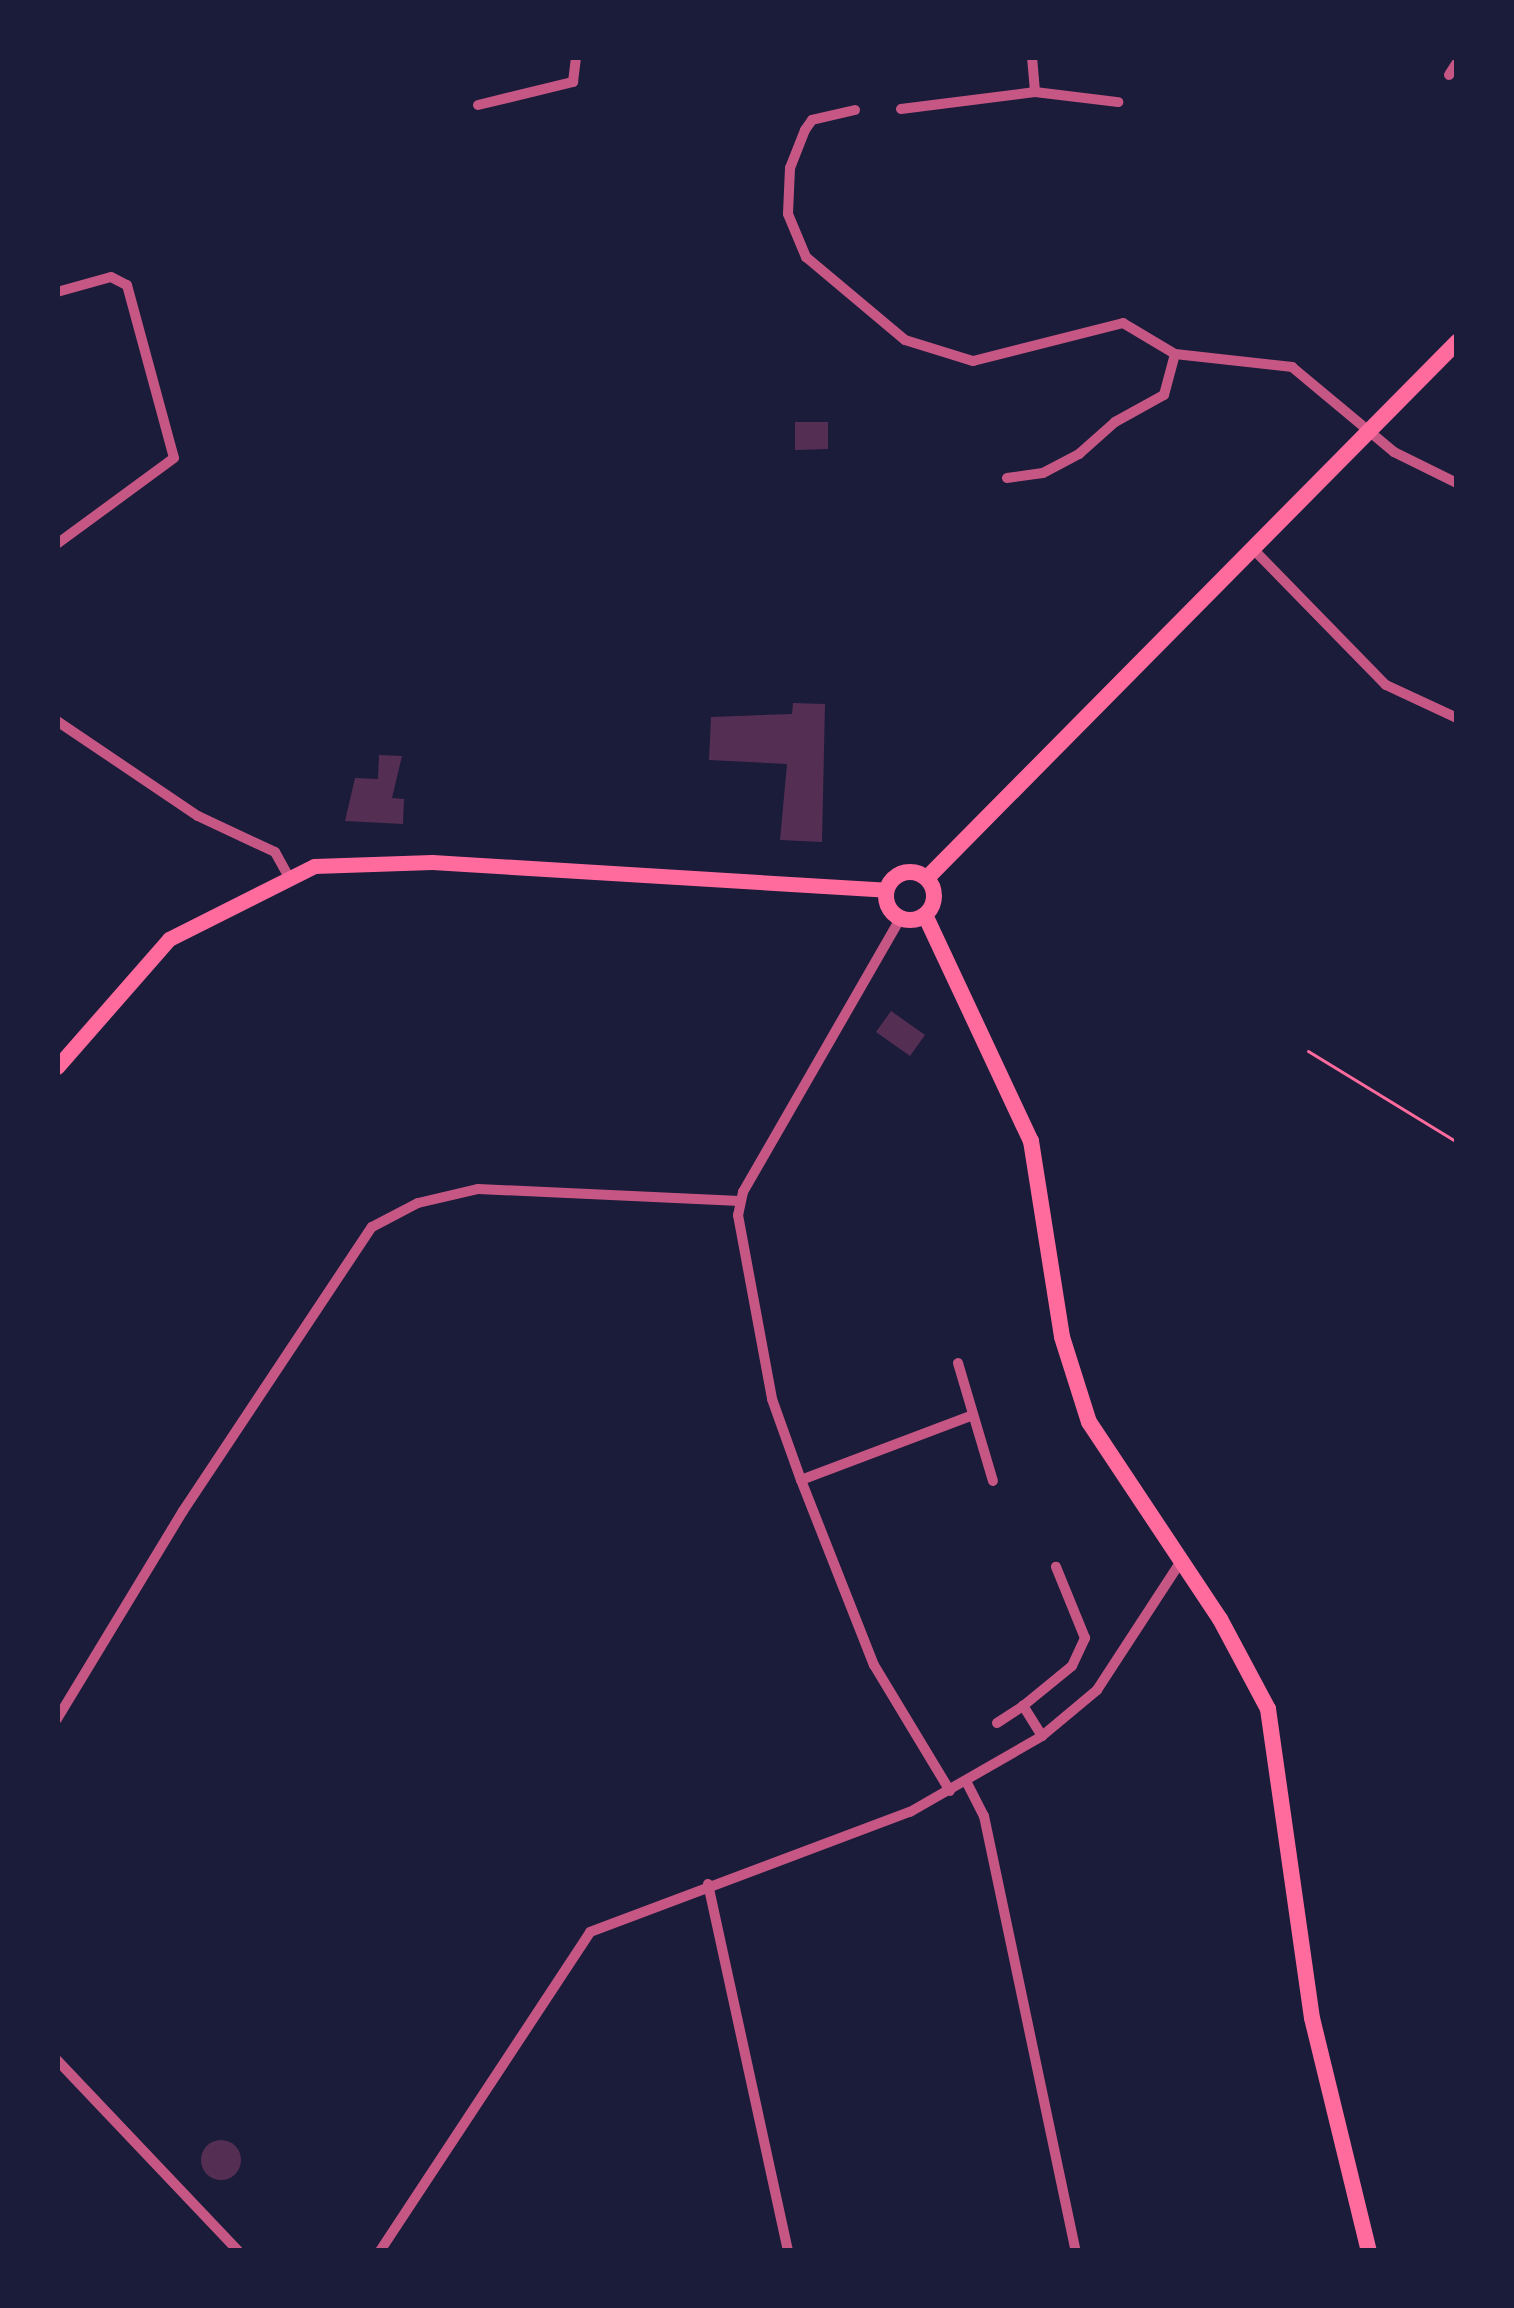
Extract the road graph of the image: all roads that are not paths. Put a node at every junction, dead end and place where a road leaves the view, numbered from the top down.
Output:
1 (576, 57) edge
2 (1032, 57) edge
3 (1457, 62) edge
4 (1450, 75) dead end
5 (1035, 92) junction
6 (1118, 101) dead end
7 (478, 105) dead end
8 (901, 109) dead end
9 (855, 110) dead end
10 (57, 292) edge
11 (1457, 342) edge
12 (1174, 354) junction
13 (1368, 433) junction
14 (1007, 478) dead end
15 (1457, 483) edge
16 (57, 544) edge
17 (1256, 552) junction
18 (1457, 718) edge
19 (57, 721) edge
20 (287, 874) junction
21 (927, 878) junction
22 (886, 890) junction
23 (926, 915) junction
24 (900, 919) junction
25 (57, 1067) edge
26 (740, 1201) junction
27 (958, 1363) dead end
28 (973, 1415) junction
29 (801, 1480) junction
30 (993, 1481) dead end
31 (1181, 1561) junction
32 (1056, 1567) dead end
33 (1023, 1706) junction
34 (57, 1720) edge
35 (997, 1723) dead end
36 (1042, 1736) junction
37 (966, 1781) junction
38 (950, 1791) junction
39 (708, 1884) junction
40 (57, 2060) edge
41 (238, 2251) edge
42 (380, 2251) edge
43 (788, 2251) edge
44 (1076, 2251) edge
45 (1369, 2251) edge

1 - 7 street
2 - 5 street
3 - 4 street
5 - 6 street
5 - 8 street
9 - 12 street
10 - 16 street
11 - 13 main road
12 - 13 street
12 - 14 street
13 - 15 street
13 - 17 main road
17 - 18 street
17 - 21 main road
19 - 20 street
20 - 22 main road
20 - 25 main road
21 - 22 main road
21 - 23 main road
22 - 24 main road
23 - 24 main road
23 - 31 main road
24 - 26 street
26 - 29 street
26 - 34 street
27 - 28 street
28 - 29 street
28 - 30 street
29 - 38 street
31 - 36 street
31 - 45 main road
32 - 33 street
33 - 35 street
33 - 36 street
36 - 37 street
37 - 38 street
37 - 44 street
38 - 39 street
39 - 42 street
39 - 43 street
40 - 41 street

